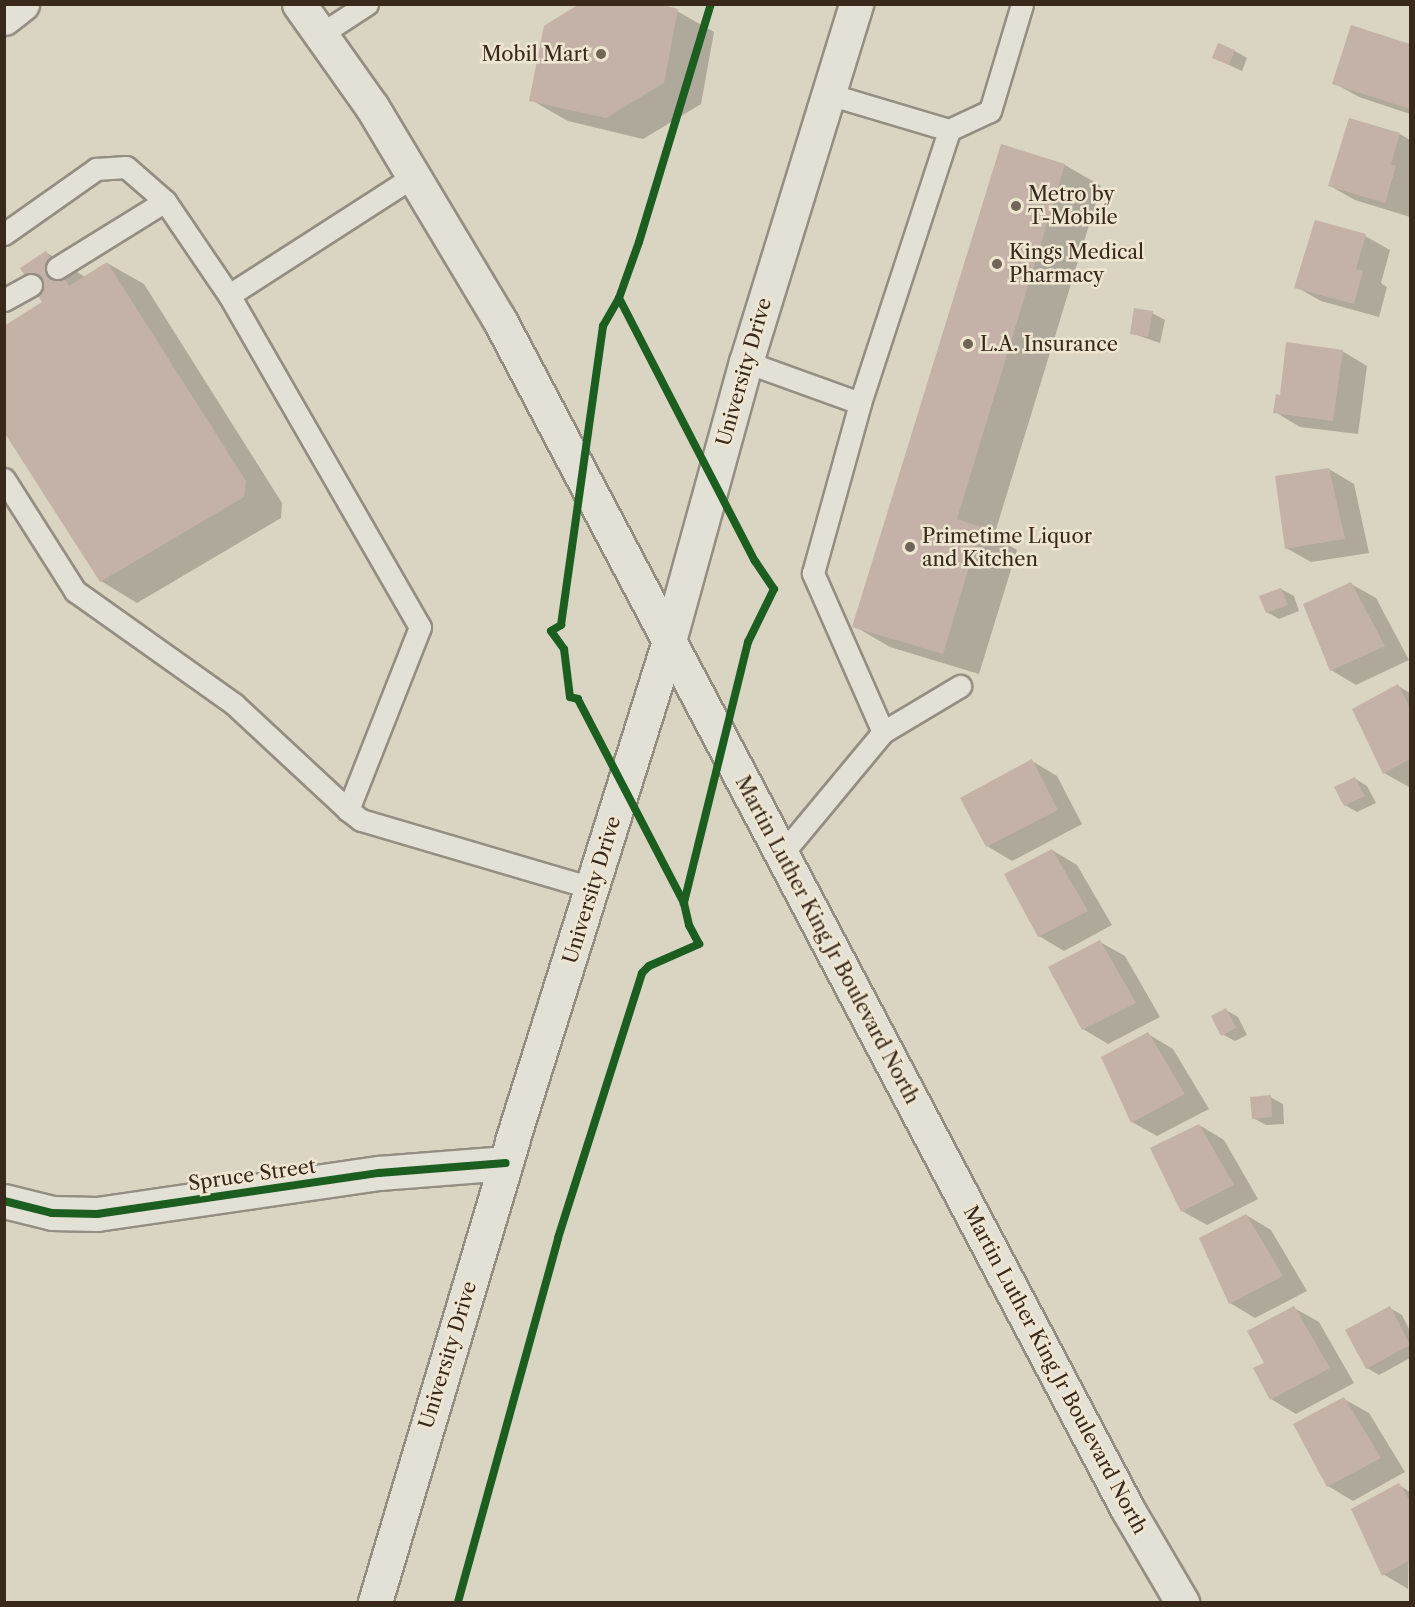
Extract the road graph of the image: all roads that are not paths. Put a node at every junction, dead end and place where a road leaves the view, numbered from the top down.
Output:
1 (22, 4) edge
2 (299, 4) edge
3 (367, 4) edge
4 (856, 4) edge
5 (1022, 4) edge
6 (4, 18) edge
7 (321, 34) junction
8 (828, 94) junction
9 (949, 130) junction
10 (414, 176) junction
11 (165, 201) junction
12 (4, 234) edge
13 (57, 268) dead end
14 (31, 285) dead end
15 (229, 295) junction
16 (4, 300) edge
17 (747, 362) junction
18 (860, 403) junction
19 (4, 479) edge
20 (669, 641) junction
21 (960, 686) dead end
22 (883, 732) junction
23 (348, 810) junction
24 (781, 855) junction
25 (592, 888) junction
26 (506, 1163) junction
27 (4, 1201) edge
28 (375, 1602) edge
29 (1182, 1602) edge

1 - 6 main road
2 - 7 main road, Martin Luther King Jr Boulevard North
3 - 7 lane
4 - 8 main road, University Drive
5 - 9 lane
7 - 10 main road, Martin Luther King Jr Boulevard North
8 - 9 lane
8 - 17 main road, University Drive
9 - 18 lane
10 - 15 lane
10 - 20 main road, Martin Luther King Jr Boulevard North
11 - 12 lane
11 - 13 lane
11 - 15 lane
14 - 16 lane
15 - 23 lane
17 - 18 lane
17 - 20 main road, University Drive
18 - 22 lane
19 - 23 lane
20 - 24 main road, Martin Luther King Jr Boulevard North
20 - 25 main road, University Drive
21 - 22 lane
22 - 24 lane
23 - 25 lane
24 - 29 main road, Martin Luther King Jr Boulevard North
25 - 26 main road, University Drive
26 - 27 main road, Spruce Street
26 - 28 main road, University Drive

